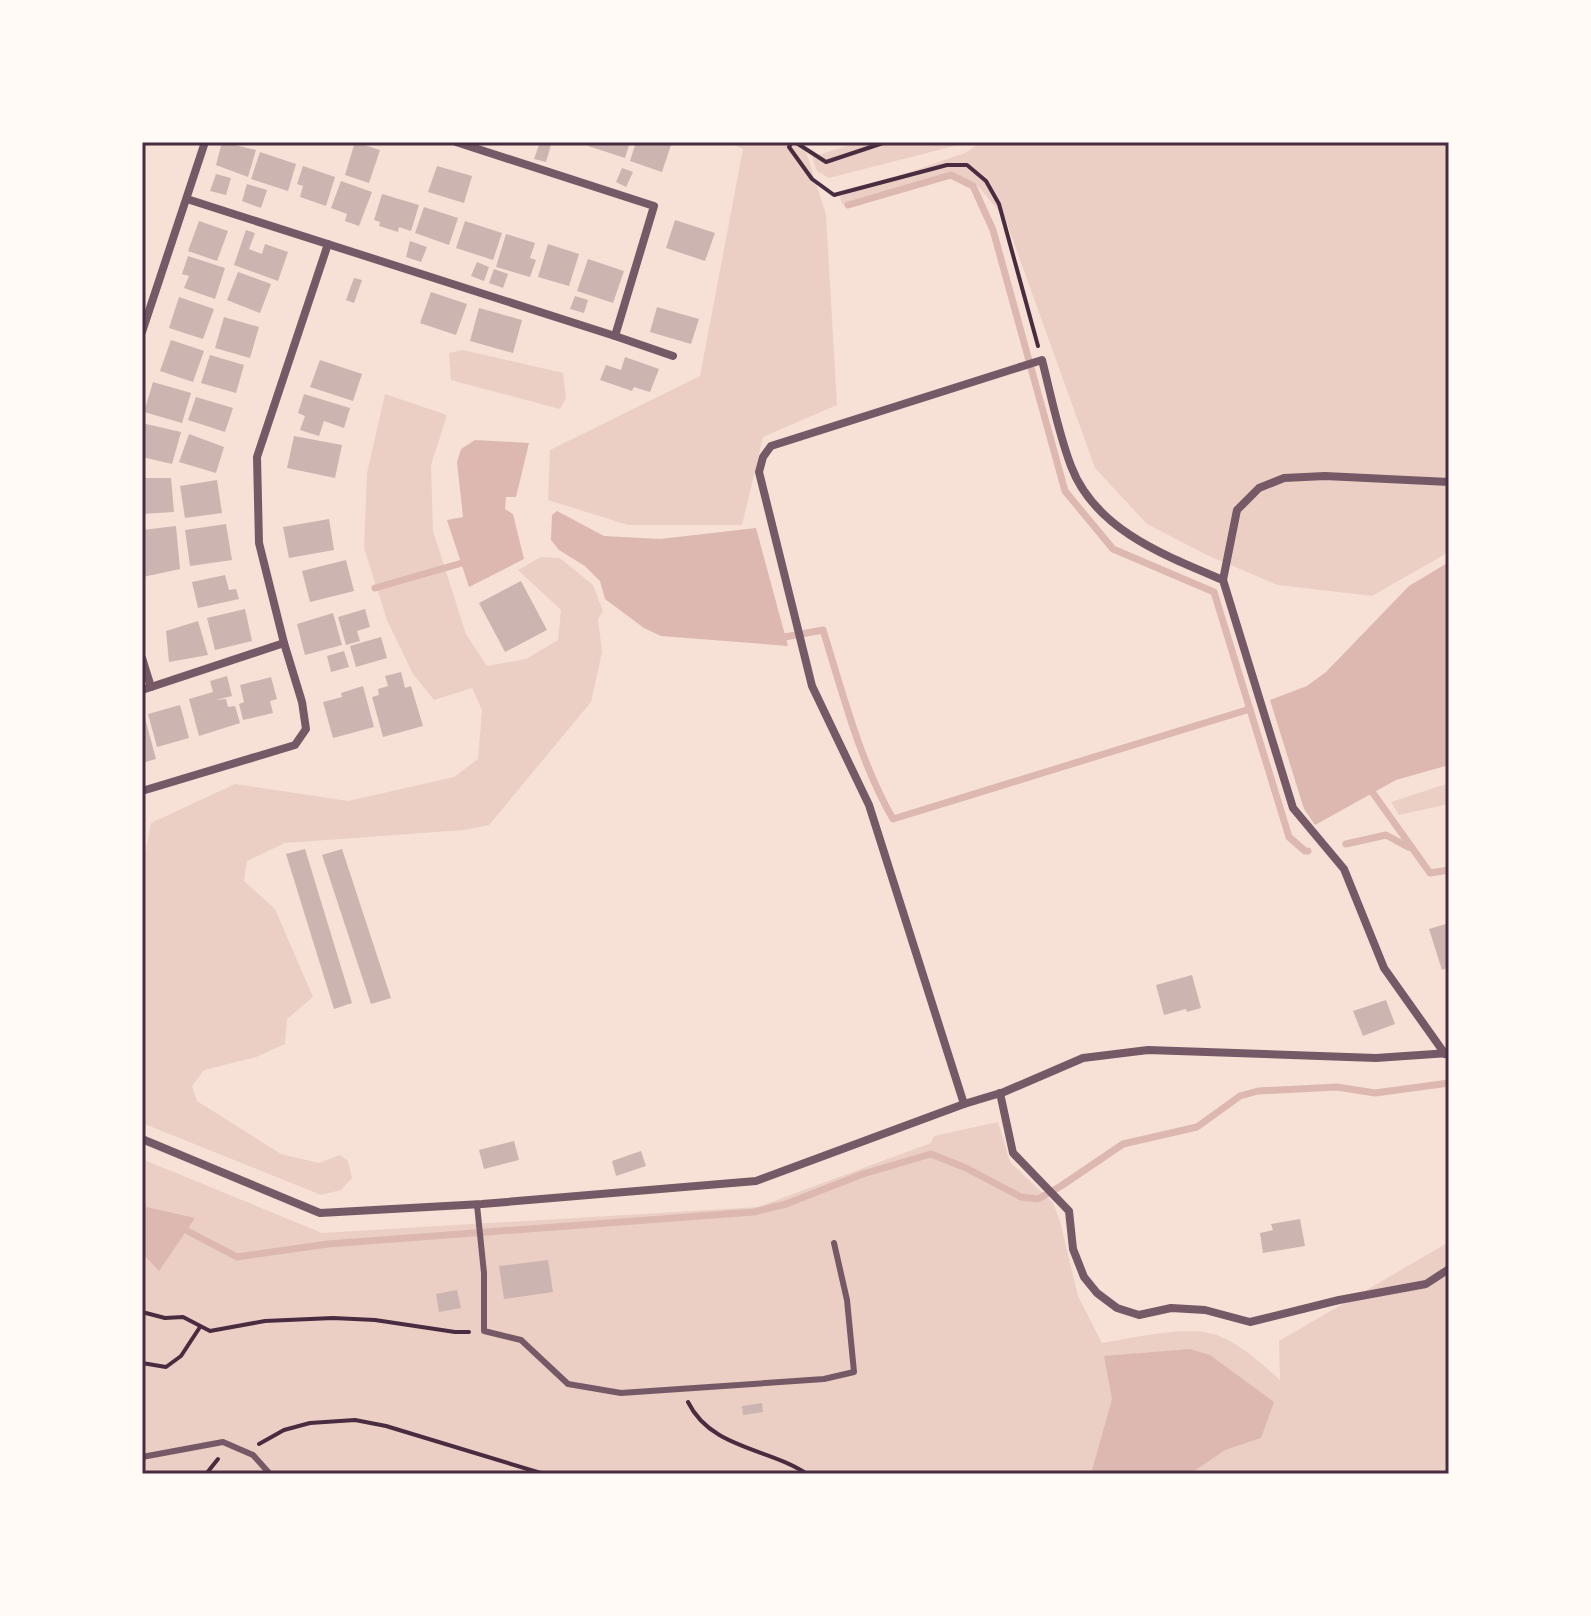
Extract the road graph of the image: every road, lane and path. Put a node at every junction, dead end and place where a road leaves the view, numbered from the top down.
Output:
1 (205, 142) edge
2 (456, 142) edge
3 (794, 142) edge
4 (886, 142) edge
5 (187, 199) junction
6 (328, 244) junction
7 (142, 332) edge
8 (615, 336) junction
9 (673, 356) dead end
10 (1033, 362) junction
11 (1449, 482) edge
12 (1223, 580) junction
13 (284, 643) junction
14 (142, 658) edge
15 (146, 688) edge
16 (142, 791) edge
17 (1447, 1054) edge
18 (1000, 1093) junction
19 (964, 1104) junction
20 (142, 1139) edge
21 (477, 1205) junction
22 (834, 1243) dead end
23 (1449, 1269) edge
24 (142, 1312) edge
25 (200, 1327) junction
26 (484, 1331) junction
27 (142, 1363) edge
28 (682, 1389) junction
29 (246, 1452) junction
30 (142, 1457) edge
31 (270, 1474) edge
32 (544, 1474) edge
33 (807, 1474) edge

1 - 5 street
2 - 8 street
3 - 4 path
3 - 10 path
5 - 6 street
5 - 7 street
6 - 8 street
6 - 13 street
8 - 9 street
10 - 12 street
10 - 19 street
11 - 12 street
12 - 17 street
13 - 15 street
13 - 16 street
14 - 15 street
17 - 18 street
18 - 19 street
18 - 23 street
19 - 21 street
20 - 21 street
21 - 26 lane
22 - 28 lane
24 - 25 path
25 - 26 path
25 - 27 path
26 - 28 lane
28 - 33 path
29 - 30 lane
29 - 31 lane
29 - 32 path

